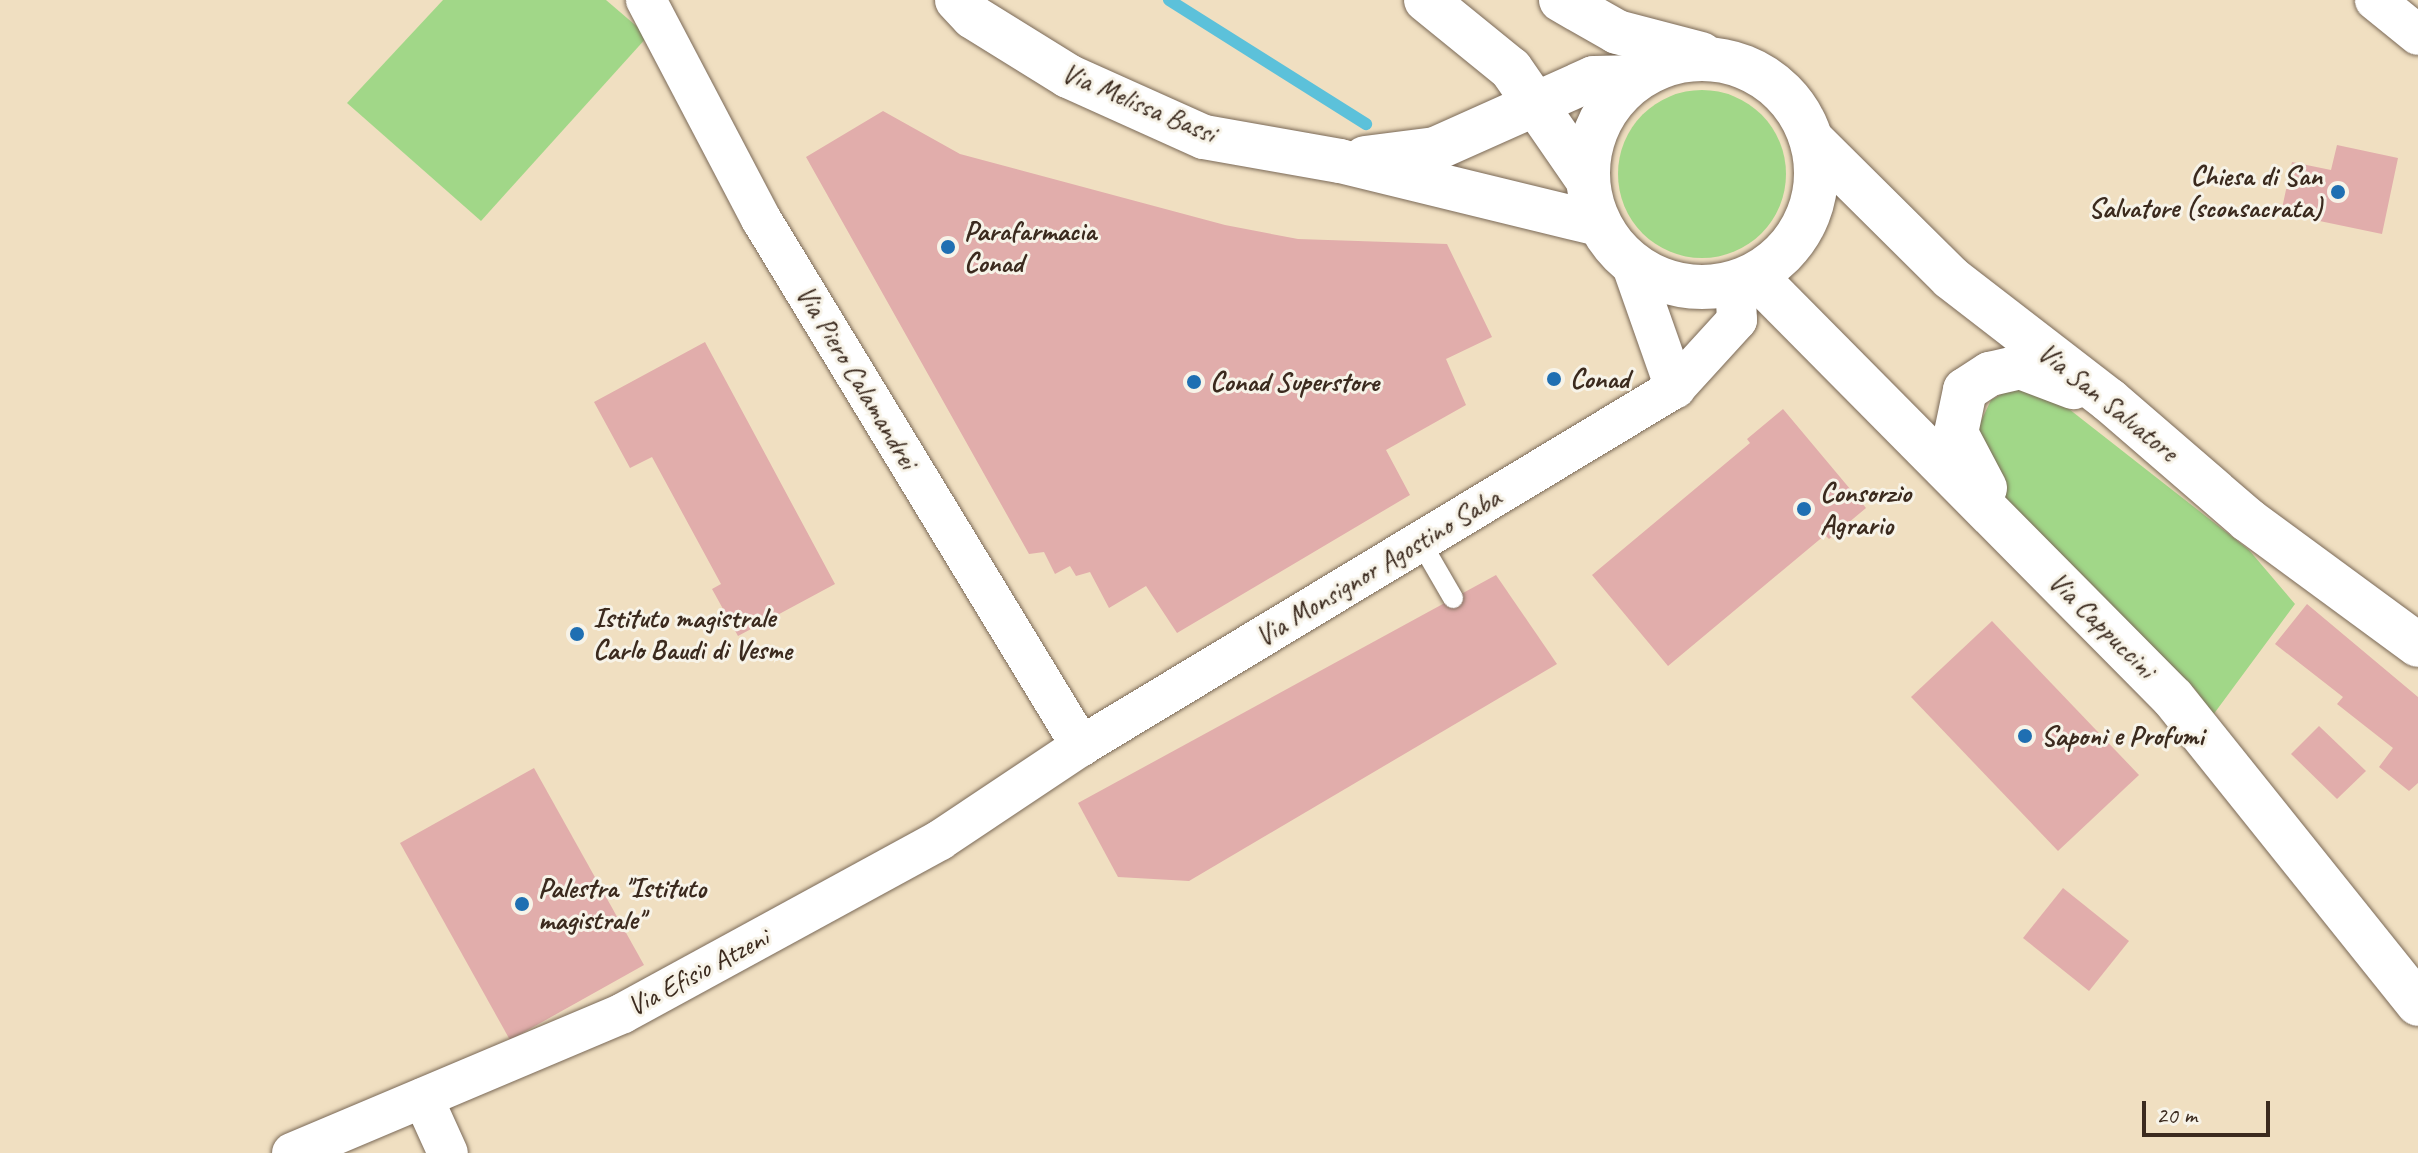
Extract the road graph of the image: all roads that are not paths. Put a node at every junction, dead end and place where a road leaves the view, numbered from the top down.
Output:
1 (646, 0) edge
2 (957, 0) edge
3 (1426, 0) edge
4 (1561, 0) edge
5 (2375, 0) edge
6 (2418, 35) edge
7 (1730, 62) junction
8 (1639, 77) junction
9 (1532, 102) junction
10 (1813, 141) junction
11 (1340, 161) junction
12 (1587, 179) junction
13 (1598, 224) junction
14 (1631, 263) junction
15 (1744, 279) junction
16 (1675, 388) junction
17 (2109, 400) junction
18 (2009, 531) junction
19 (1420, 541) junction
20 (1453, 598) dead end
21 (2418, 645) edge
22 (1081, 746) junction
23 (2418, 1004) edge
24 (423, 1098) junction
25 (292, 1153) edge
26 (448, 1153) edge

1 - 22 street, Via Piero Calamandrei
2 - 11 main road, Via Melissa Bassi
3 - 9 main road
4 - 7 main road
5 - 6 street
7 - 8 main road
7 - 10 main road
8 - 9 main road, Via Melissa Bassi
8 - 12 main road
9 - 11 main road, Via Melissa Bassi
9 - 12 main road
10 - 15 main road
10 - 17 main road, Via San Salvatore
11 - 13 main road, Via Melissa Bassi
12 - 13 main road
13 - 14 main road
14 - 15 main road
14 - 16 street
15 - 16 street, Via Monsignor Agostino Saba
15 - 18 main road, Via Cappuccini
16 - 19 street, Via Monsignor Agostino Saba
17 - 18 main road
17 - 21 main road, Via San Salvatore
18 - 23 main road, Via Cappuccini
19 - 20 lane
19 - 22 street, Via Monsignor Agostino Saba
22 - 24 street, Via Efisio Atzeni
24 - 25 street, Via Efisio Atzeni
24 - 26 street

